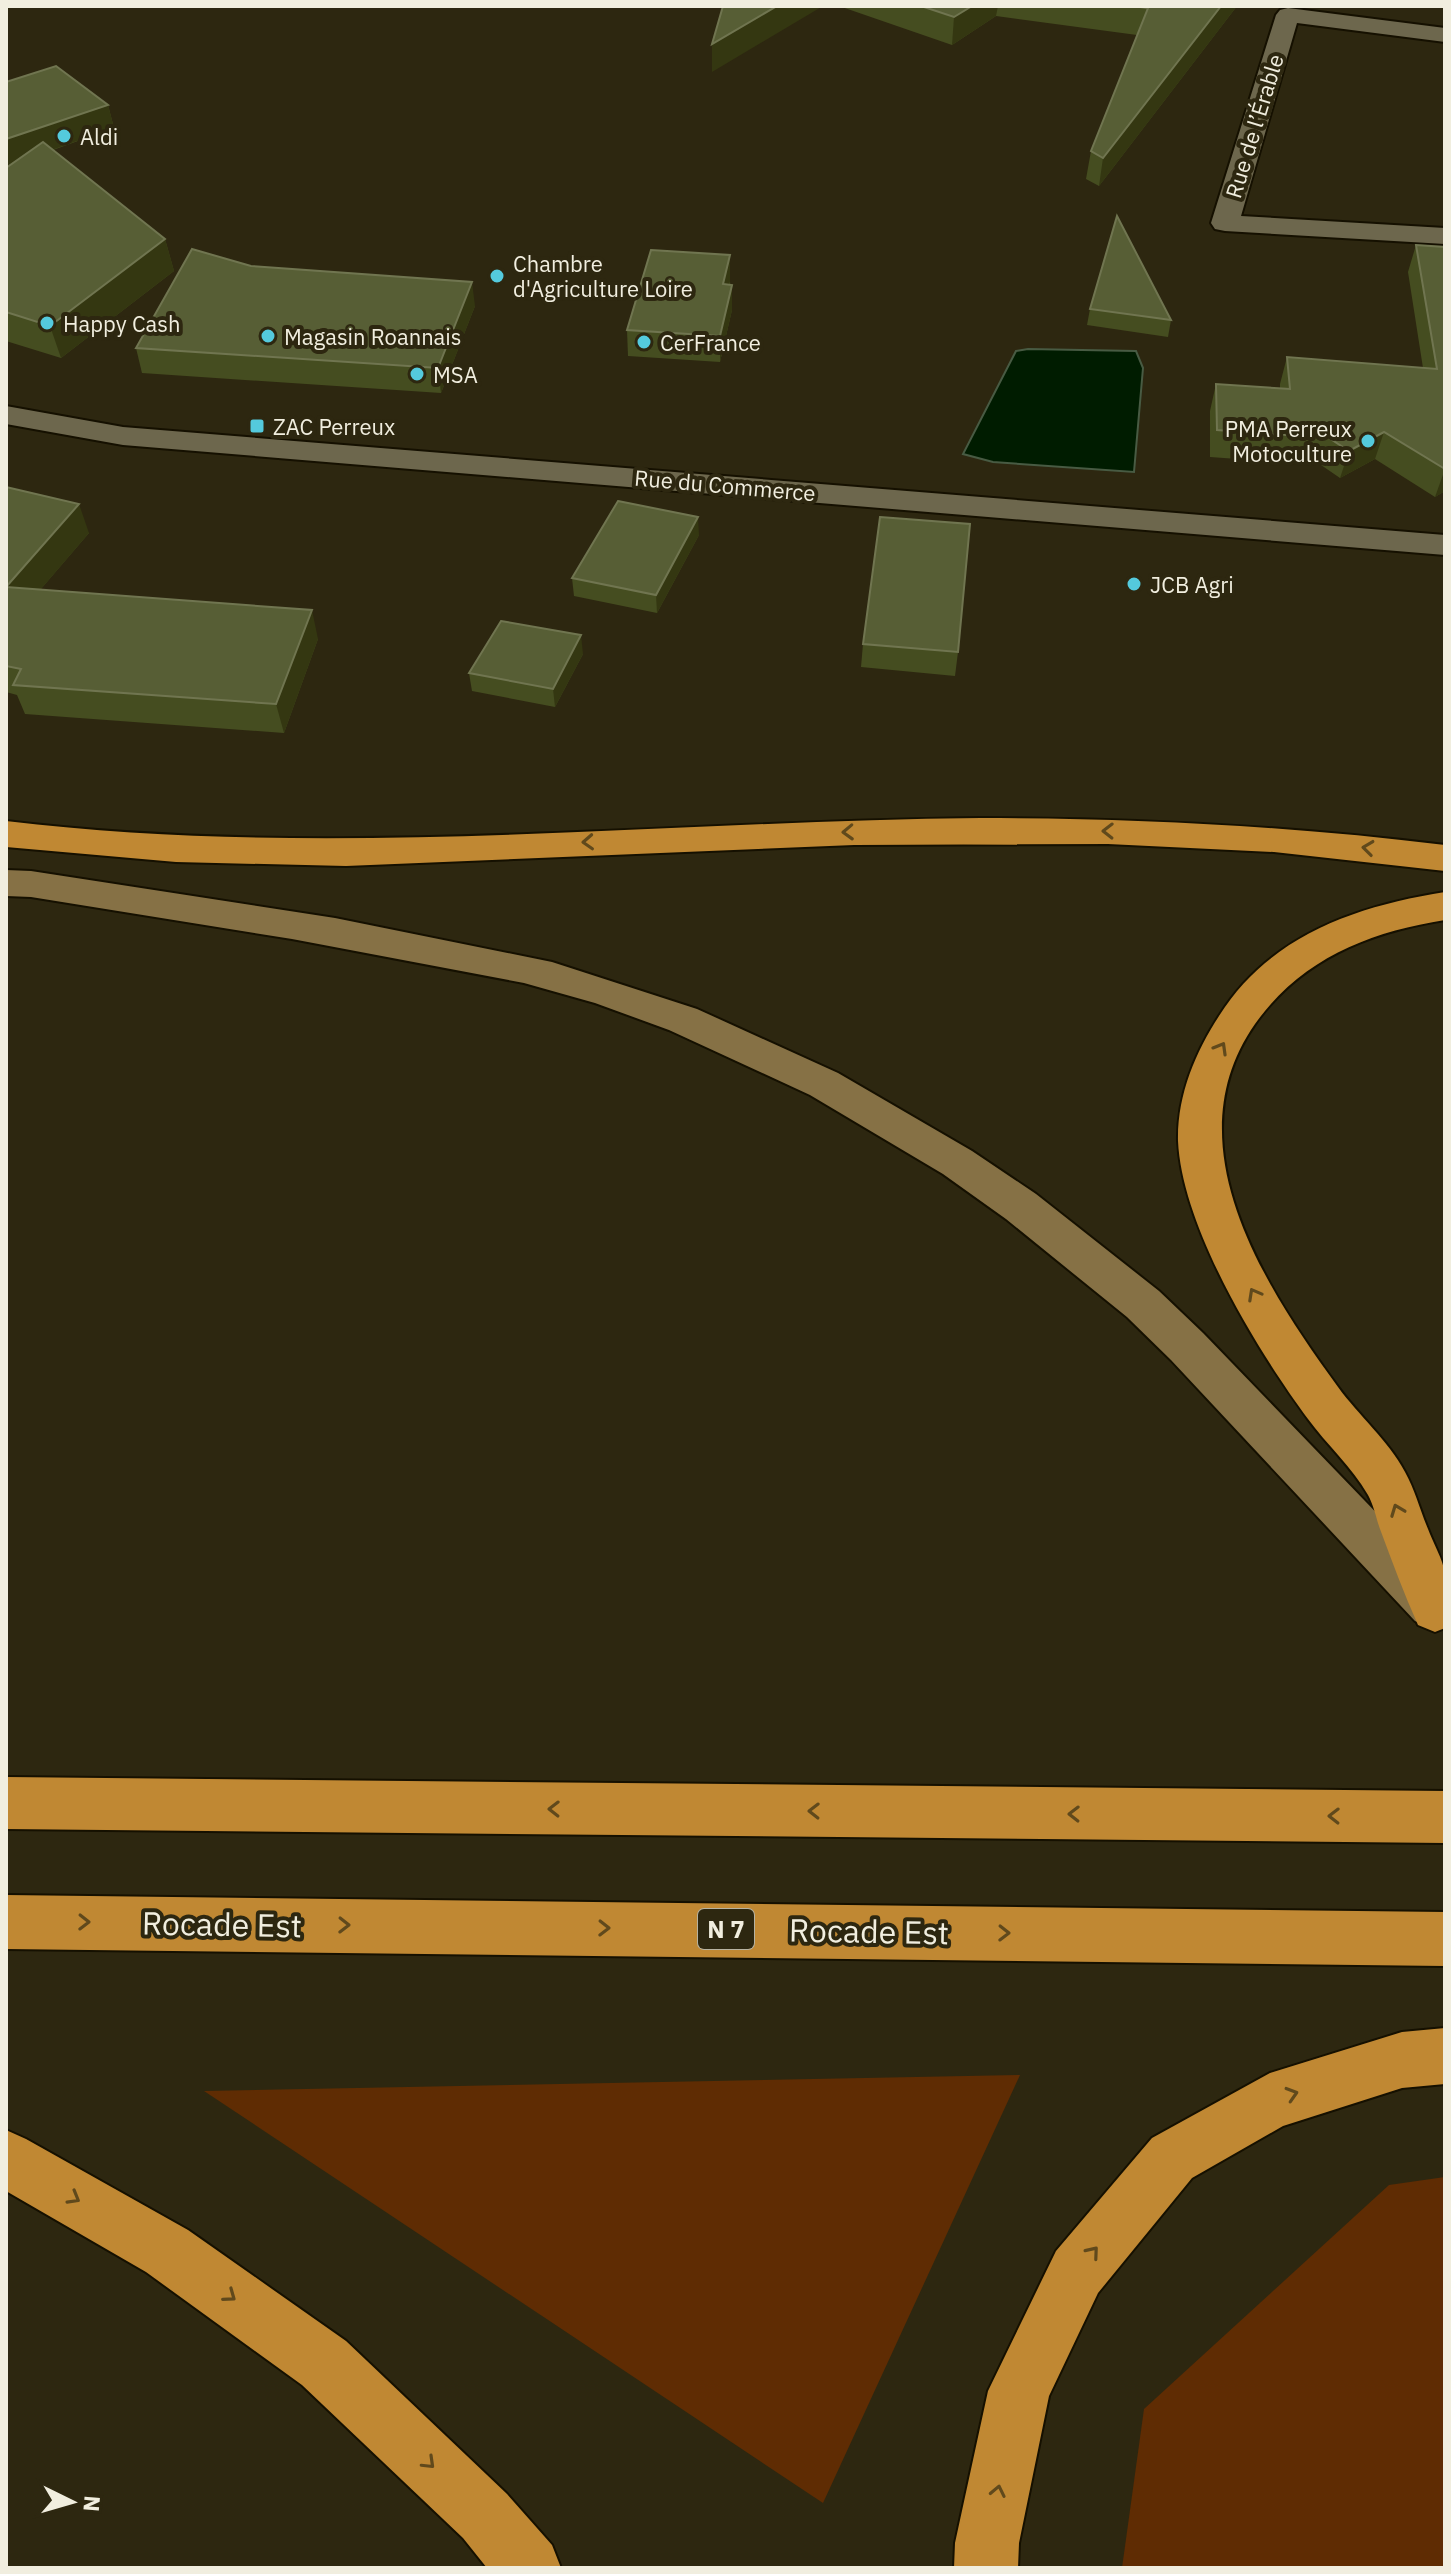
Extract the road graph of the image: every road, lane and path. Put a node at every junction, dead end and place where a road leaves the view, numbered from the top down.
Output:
1 (1289, 10) edge
2 (1445, 35) edge
3 (1445, 236) edge
4 (6, 415) edge
5 (1445, 545) edge
6 (6, 834) edge
7 (1445, 858) edge
8 (14, 881) edge
9 (1445, 906) edge
10 (1440, 1615) edge
11 (6, 1803) edge
12 (1429, 1817) edge
13 (6, 1922) edge
14 (1445, 1939) edge
15 (1445, 2056) edge
16 (6, 2159) edge
17 (529, 2568) edge
18 (986, 2568) edge

1 - 2 street, Rue de l’Érable
1 - 3 street, Rue de l’Érable
4 - 5 street, Rue du Commerce
7 -> 6 highway
8 - 10 main road
10 -> 9 highway
12 -> 11 highway
13 -> 14 highway, Rocade Est / N 7
18 -> 15 highway
16 -> 17 highway

